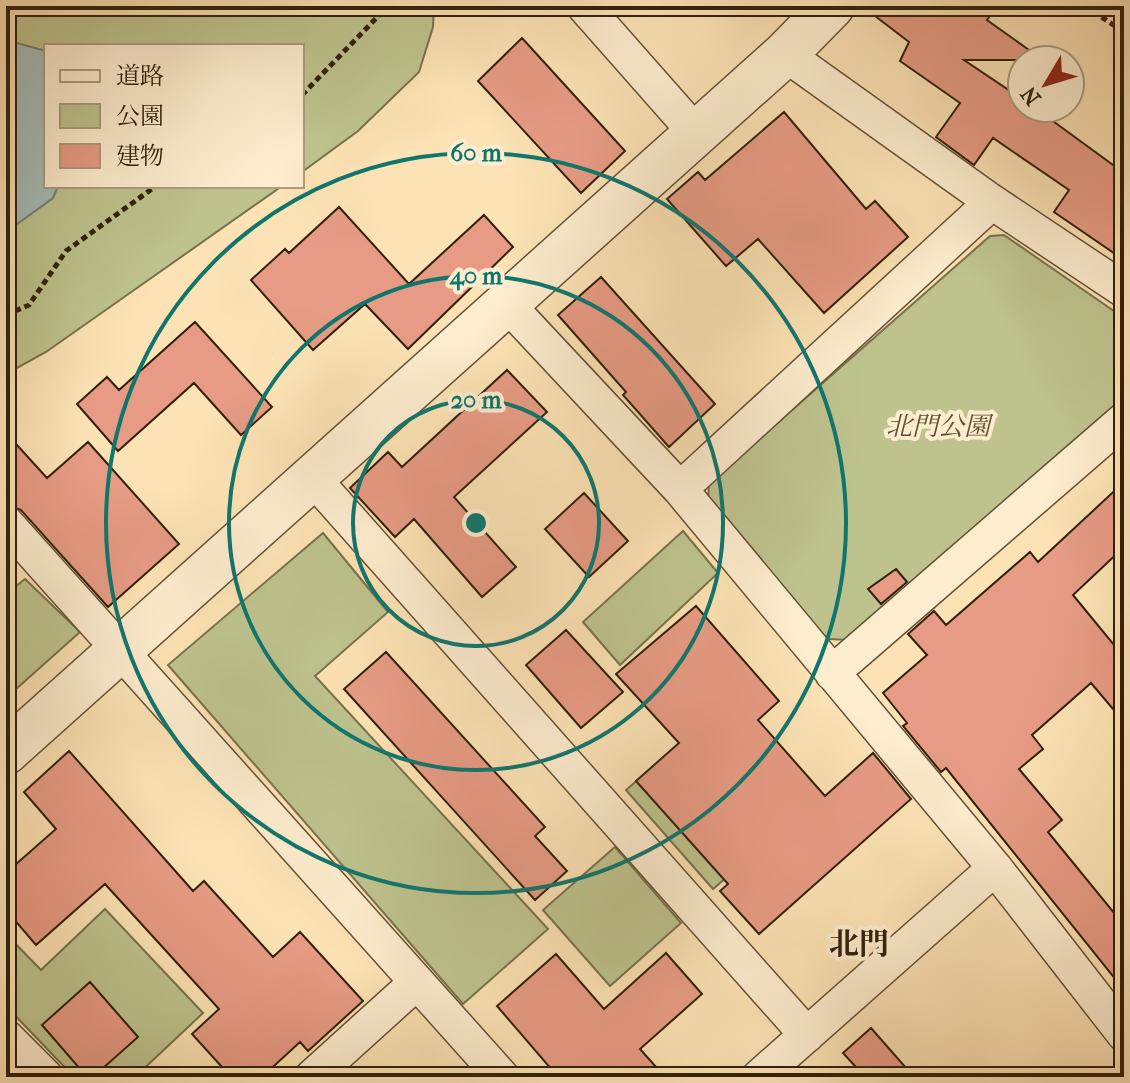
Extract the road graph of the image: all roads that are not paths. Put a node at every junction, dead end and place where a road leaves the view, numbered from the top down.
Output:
1 (584, 6) edge
2 (832, 6) edge
3 (785, 54) junction
4 (696, 133) junction
5 (992, 202) junction
6 (1124, 290) edge
7 (505, 302) junction
8 (1124, 420) edge
9 (312, 477) junction
10 (680, 489) junction
11 (6, 523) edge
12 (120, 650) junction
13 (832, 673) junction
14 (6, 752) edge
15 (995, 868) junction
16 (417, 982) junction
17 (1124, 1034) edge
18 (807, 1035) junction
19 (6, 1037) edge
20 (46, 1077) edge
21 (312, 1077) edge
22 (502, 1077) edge
23 (759, 1077) edge

1 - 4 street
2 - 3 street
3 - 4 street
3 - 5 street
4 - 7 street
5 - 6 street
5 - 10 street
7 - 9 street
7 - 10 street
8 - 13 street
9 - 12 street
9 - 18 street
10 - 13 street
11 - 12 street
12 - 14 street
12 - 16 street
13 - 15 street
15 - 17 street
15 - 18 street
16 - 21 street
16 - 22 street
18 - 23 street
19 - 20 street

